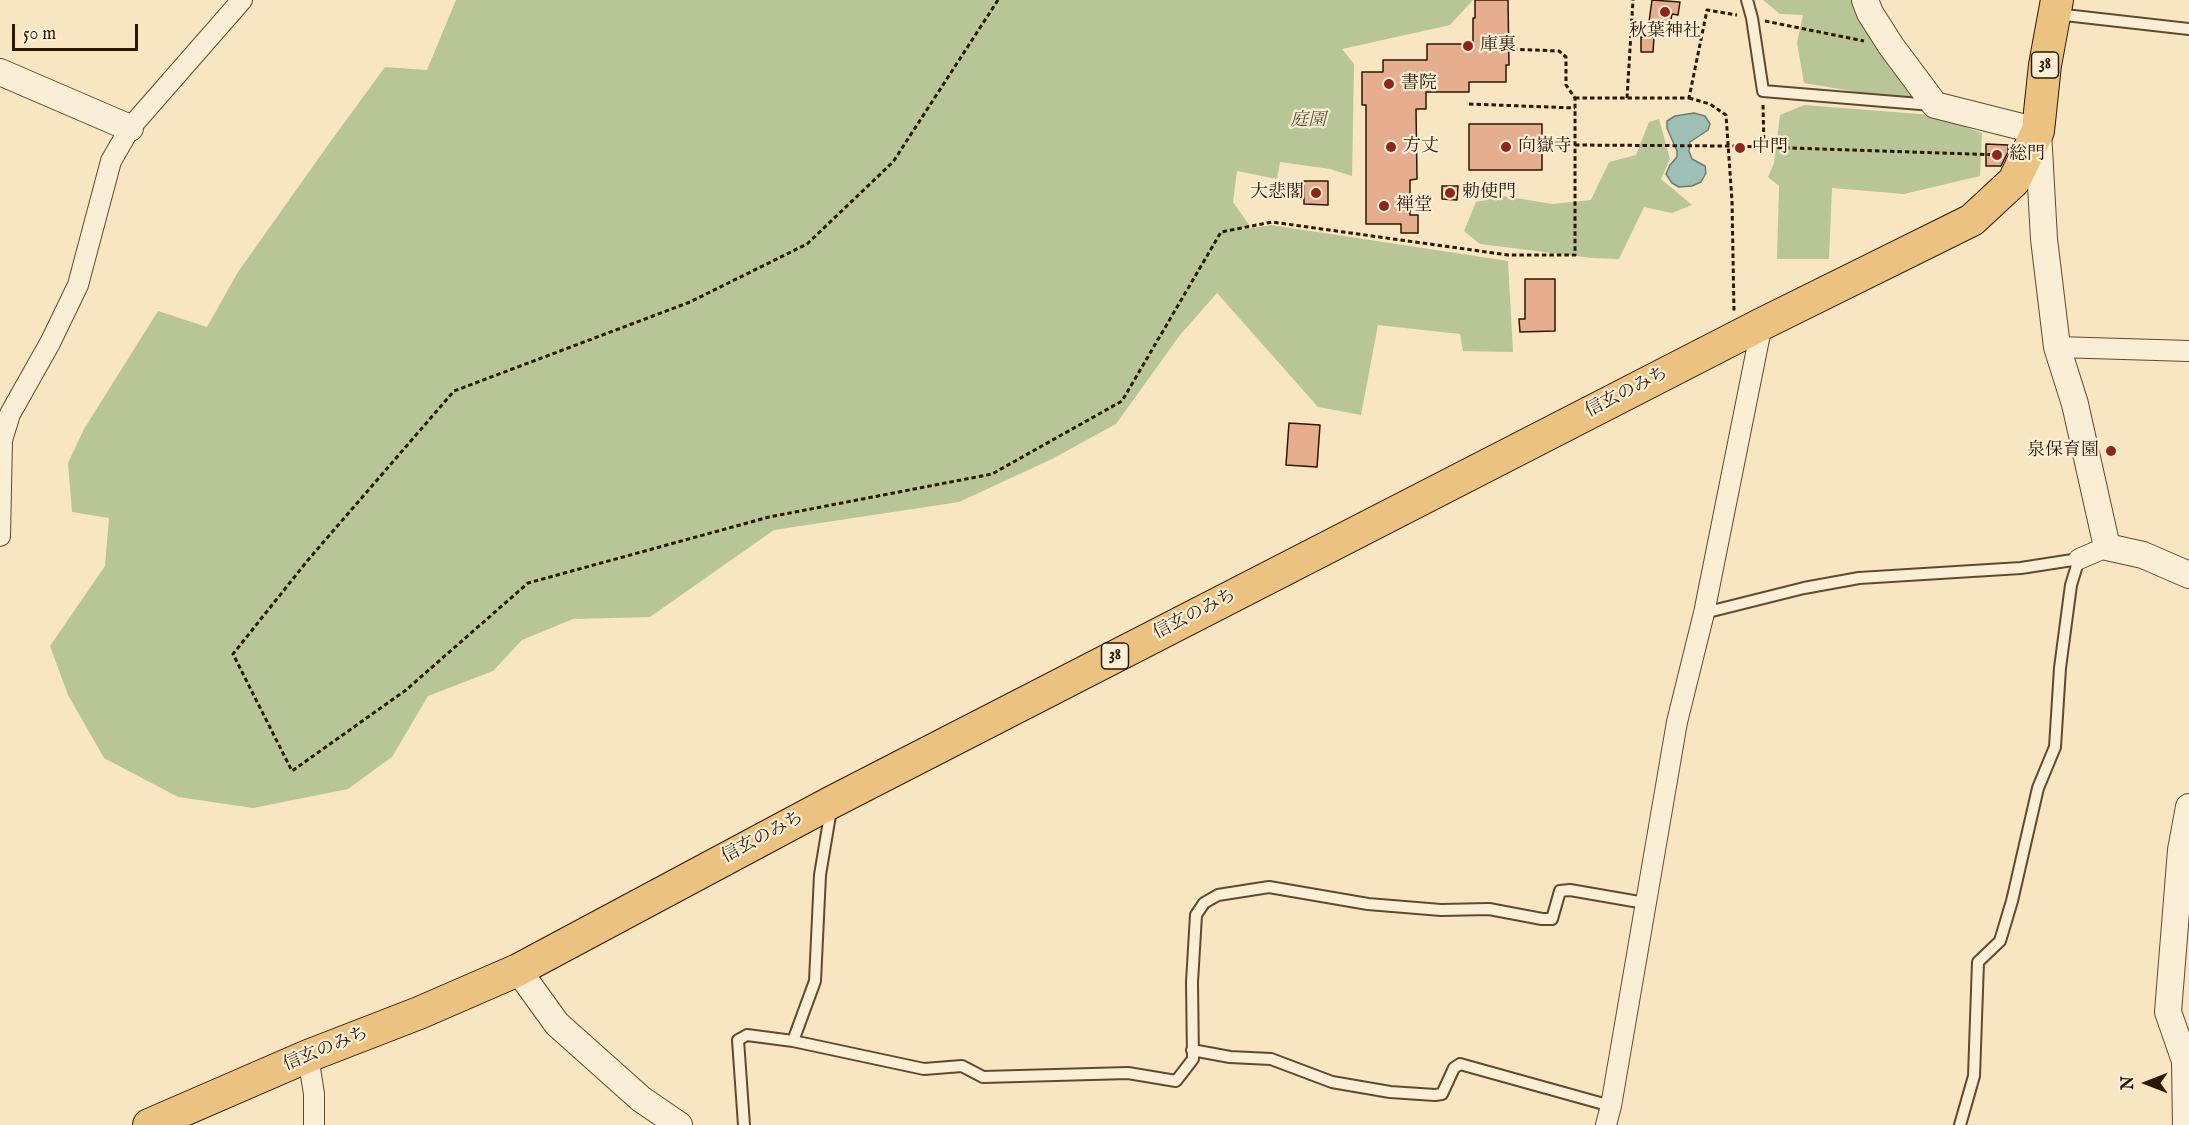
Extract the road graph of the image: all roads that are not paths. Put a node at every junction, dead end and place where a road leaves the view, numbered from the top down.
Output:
1 (243, 0) edge
2 (1747, 0) edge
3 (1865, 0) edge
4 (2056, 7) edge
5 (2189, 29) edge
6 (0, 72) edge
7 (1935, 105) junction
8 (130, 128) junction
9 (2032, 144) junction
10 (1762, 324) junction
11 (2057, 347) junction
12 (2189, 351) edge
13 (0, 478) edge
14 (0, 536) edge
15 (2107, 547) junction
16 (2079, 559) junction
17 (2189, 575) edge
18 (1704, 613) junction
19 (832, 802) junction
20 (2189, 807) edge
21 (1645, 903) junction
22 (518, 970) junction
23 (793, 1041) junction
24 (1192, 1050) junction
25 (308, 1056) junction
26 (1611, 1106) junction
27 (149, 1125) edge
28 (314, 1125) edge
29 (679, 1125) edge
30 (744, 1125) edge
31 (1606, 1125) edge
32 (1960, 1125) edge
33 (2186, 1125) edge

1 - 8 street
2 - 7 lane
3 - 7 street
4 - 5 lane
4 - 9 main road, 38
6 - 8 street
7 - 9 street
8 - 13 street
9 - 10 main road, 信玄のみち / 38
9 - 11 street
10 - 18 street
10 - 19 main road, 信玄のみち / 38
11 - 12 street
11 - 15 street
13 - 14 street
15 - 16 street
15 - 17 street
16 - 18 lane
16 - 32 lane
18 - 21 street
19 - 22 main road, 信玄のみち / 38
19 - 23 lane
20 - 33 street
21 - 24 lane
21 - 26 street
22 - 25 main road, 信玄のみち / 38
22 - 29 street
23 - 24 lane
23 - 30 lane
24 - 26 lane
25 - 27 main road, 信玄のみち / 38
25 - 28 street
26 - 31 street

